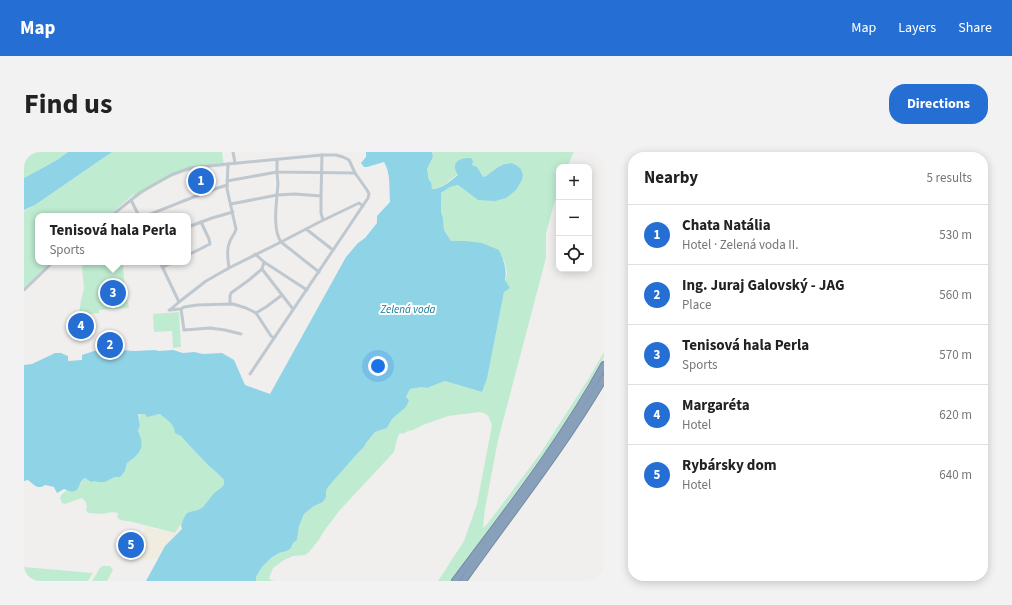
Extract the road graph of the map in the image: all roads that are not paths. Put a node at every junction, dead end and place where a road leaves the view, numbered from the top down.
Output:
1 (233, 152) edge
2 (322, 155) junction
3 (277, 160) junction
4 (235, 163) junction
5 (228, 164) junction
6 (277, 172) junction
7 (322, 173) junction
8 (355, 173) junction
9 (227, 183) junction
10 (277, 195) junction
11 (321, 196) junction
12 (368, 198) junction
13 (131, 200) junction
14 (359, 203) junction
15 (231, 204) junction
16 (363, 206) junction
17 (233, 212) junction
18 (115, 213) edge
19 (138, 213) edge
20 (153, 213) edge
21 (323, 220) junction
22 (201, 222) junction
23 (191, 226) edge
24 (306, 229) junction
25 (281, 242) junction
26 (333, 250) junction
27 (191, 254) edge
28 (255, 254) junction
29 (264, 262) junction
30 (50, 265) edge
31 (167, 265) edge
32 (163, 267) joint
33 (229, 268) junction
34 (262, 269) junction
35 (319, 272) junction
36 (24, 290) edge
37 (306, 290) junction
38 (282, 295) junction
39 (180, 301) junction
40 (230, 303) junction
41 (183, 308) junction
42 (293, 309) junction
43 (256, 313) junction
44 (241, 334) dead end
45 (274, 338) junction
46 (604, 365) edge
47 (250, 374) dead end
48 (604, 378) edge
49 (455, 581) edge
50 (463, 581) edge

1 - 4 street
2 - 3 street
2 - 7 street
2 - 8 street
3 - 4 street
3 - 6 street
4 - 5 street
5 - 9 street
5 - 13 street
6 - 7 street
6 - 9 street
6 - 10 street
7 - 8 street
7 - 11 street
8 - 12 street
9 - 15 street
9 - 20 street
10 - 11 street
10 - 15 street
10 - 25 street
11 - 21 street
12 - 14 street
12 - 16 street
13 - 18 street
13 - 19 street
14 - 16 street
14 - 21 street
15 - 17 street
16 - 26 street
17 - 22 street
17 - 33 street
21 - 24 street
22 - 23 street
22 - 27 street
24 - 25 street
24 - 26 street
25 - 28 street
25 - 35 street
26 - 35 street
28 - 29 street
28 - 33 street
29 - 34 street
29 - 37 street
30 - 36 street
31 - 32 street
32 - 39 street
33 - 39 street
34 - 38 street
34 - 40 street
35 - 37 street
37 - 42 street
38 - 42 street
38 - 43 street
39 - 41 street
39 - 41 street
40 - 41 street
40 - 43 street
41 - 44 street
42 - 45 street
43 - 45 street
45 - 47 street
46 - 49 highway
48 - 50 highway

